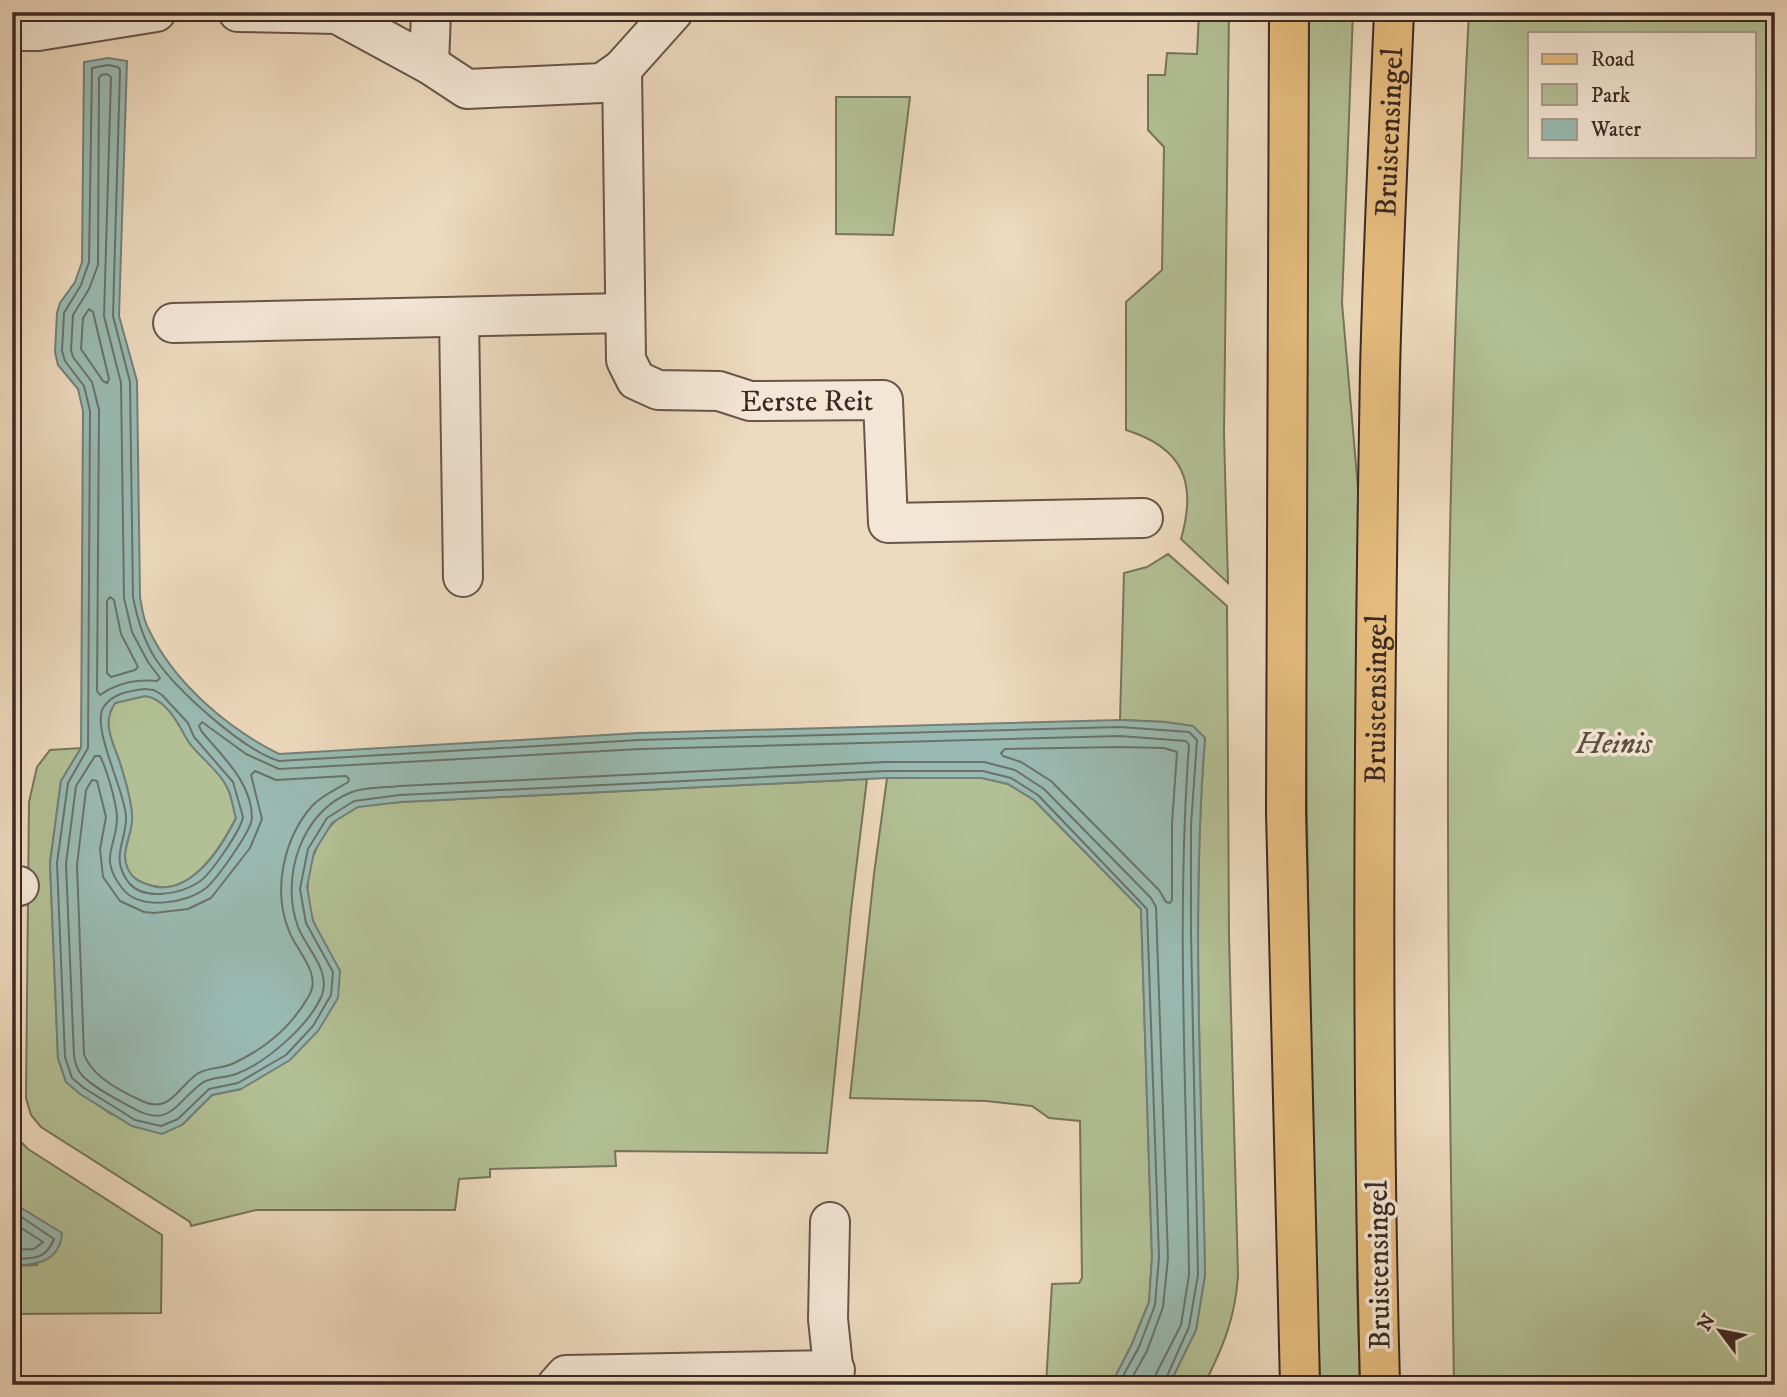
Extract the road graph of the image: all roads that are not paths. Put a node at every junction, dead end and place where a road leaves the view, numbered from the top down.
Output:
1 (156, 12) edge
2 (238, 12) edge
3 (431, 12) edge
4 (673, 12) edge
5 (1289, 12) edge
6 (1394, 12) edge
7 (12, 31) edge
8 (429, 64) junction
9 (622, 69) junction
10 (625, 313) junction
11 (459, 317) junction
12 (173, 323) dead end
13 (1143, 518) dead end
14 (463, 577) dead end
15 (830, 1222) dead end
16 (835, 1377) edge
17 (557, 1385) edge
18 (1300, 1385) edge
19 (1380, 1385) edge

1 - 7 street
2 - 8 street
3 - 8 street
4 - 9 street
5 - 18 main road
6 - 19 main road, Bruistensingel
8 - 9 street
9 - 10 street, Eerste Reit
10 - 11 street
10 - 13 street, Eerste Reit
11 - 12 street
11 - 14 street
15 - 16 street
16 - 17 street

